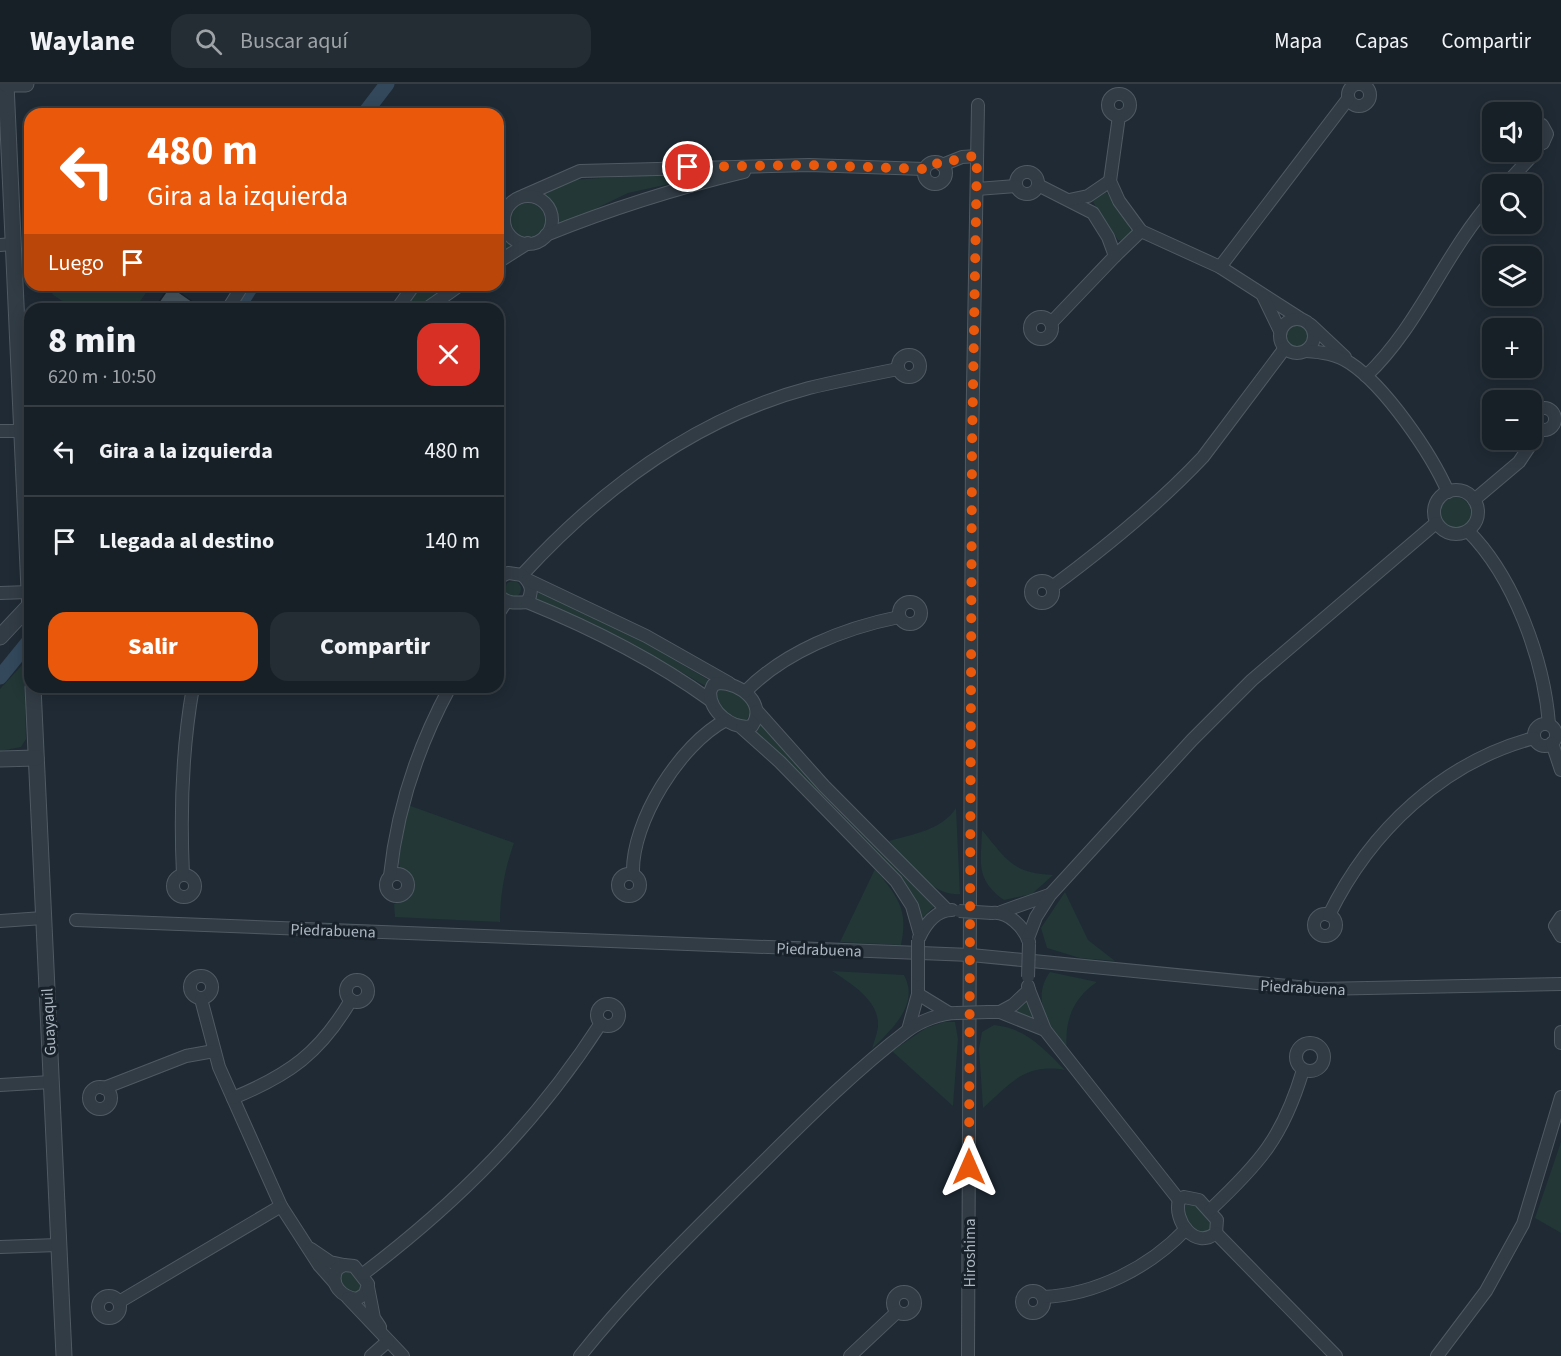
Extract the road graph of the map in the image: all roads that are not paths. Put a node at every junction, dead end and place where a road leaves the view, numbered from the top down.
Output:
1 (6, 84) edge
2 (26, 84) edge
3 (1348, 99) dead end
4 (978, 105) dead end
5 (1119, 116) dead end
6 (1542, 125) edge
7 (1542, 143) edge
8 (977, 156) junction
9 (1526, 162) edge
10 (942, 165) junction
11 (766, 167) junction
12 (924, 169) junction
13 (1515, 174) edge
14 (1110, 181) junction
15 (977, 189) junction
16 (523, 196) junction
17 (1068, 200) junction
18 (510, 204) junction
19 (504, 208) edge
20 (1482, 213) edge
21 (1141, 231) junction
22 (546, 235) junction
23 (528, 243) junction
24 (7, 244) edge
25 (1115, 256) junction
26 (504, 258) edge
27 (1220, 267) junction
28 (452, 291) edge
29 (1261, 292) junction
30 (434, 303) edge
31 (1306, 322) junction
32 (1051, 323) dead end
33 (1280, 330) junction
34 (1285, 348) junction
35 (1306, 351) junction
36 (1349, 362) junction
37 (898, 369) dead end
38 (1366, 376) junction
39 (24, 401) edge
40 (24, 429) edge
41 (0, 431) edge
42 (1527, 450) edge
43 (1448, 492) junction
44 (1474, 500) junction
45 (1436, 523) junction
46 (1468, 531) junction
47 (504, 574) edge
48 (525, 577) junction
49 (1052, 587) dead end
50 (0, 593) edge
51 (24, 597) edge
52 (504, 599) edge
53 (527, 602) junction
54 (24, 605) edge
55 (899, 617) dead end
56 (0, 637) edge
57 (729, 683) junction
58 (745, 692) junction
59 (33, 693) edge
60 (192, 693) edge
61 (447, 693) edge
62 (710, 700) junction
63 (757, 711) junction
64 (726, 720) junction
65 (1549, 724) junction
66 (742, 728) junction
67 (1534, 738) junction
68 (1552, 743) junction
69 (36, 758) junction
70 (0, 759) edge
71 (1561, 770) edge
72 (183, 874) dead end
73 (633, 874) dead end
74 (390, 876) dead end
75 (1050, 894) junction
76 (953, 910) junction
77 (997, 913) junction
78 (1329, 915) dead end
79 (1561, 917) edge
80 (43, 918) junction
81 (76, 920) dead end
82 (0, 921) edge
83 (1561, 936) edge
84 (919, 937) junction
85 (1028, 941) junction
86 (971, 955) junction
87 (1561, 984) edge
88 (1029, 990) junction
89 (918, 994) junction
90 (201, 999) dead end
91 (351, 1000) dead end
92 (953, 1012) junction
93 (994, 1012) junction
94 (601, 1023) dead end
95 (908, 1030) junction
96 (1046, 1030) junction
97 (1561, 1032) edge
98 (1561, 1043) edge
99 (214, 1051) junction
100 (1303, 1070) dead end
101 (51, 1082) junction
102 (0, 1085) edge
103 (104, 1088) dead end
104 (1561, 1097) edge
105 (233, 1098) junction
106 (1179, 1200) junction
107 (281, 1206) junction
108 (1210, 1210) junction
109 (1186, 1229) junction
110 (1216, 1233) junction
111 (58, 1245) junction
112 (0, 1247) edge
113 (308, 1247) junction
114 (344, 1265) junction
115 (365, 1279) junction
116 (335, 1283) junction
117 (1043, 1297) dead end
118 (348, 1298) junction
119 (119, 1302) dead end
120 (897, 1312) dead end
121 (388, 1341) junction
122 (1445, 1354) edge
123 (64, 1356) edge
124 (370, 1356) edge
125 (403, 1356) edge
126 (580, 1356) edge
127 (850, 1356) edge
128 (968, 1356) edge
129 (1336, 1356) edge

1 - 2 street
1 - 24 street
3 - 27 street
4 - 8 street, Hiroshima
5 - 14 street
6 - 7 street
8 - 10 street
8 - 15 street, Hiroshima
9 - 13 street
10 - 12 street
10 - 12 street
11 - 12 street
11 - 16 street
11 - 22 street
14 - 17 street
14 - 21 street
15 - 17 street
15 - 86 street, Hiroshima
16 - 18 street
16 - 22 street
17 - 25 street
18 - 19 street
18 - 23 street
20 - 38 street
21 - 25 street
21 - 27 street
22 - 23 street
23 - 26 street
24 - 39 street
25 - 32 street
27 - 29 street
28 - 30 street
29 - 31 street
29 - 33 street
31 - 33 street
31 - 35 street
31 - 36 street
33 - 34 street
34 - 35 street
34 - 49 street
35 - 36 street
36 - 38 street
37 - 48 street
38 - 43 street
40 - 41 street
42 - 44 street
43 - 44 street
43 - 45 street
44 - 46 street
45 - 46 street
45 - 75 street
46 - 65 street
47 - 48 street
48 - 53 street
48 - 57 street
50 - 51 street
52 - 53 street
53 - 62 street
54 - 56 street
55 - 58 street
57 - 58 street
57 - 62 street
58 - 63 street
59 - 69 street, Guayaquil
60 - 72 street
61 - 74 street
62 - 64 street
63 - 66 street
63 - 76 street
64 - 66 street
64 - 73 street
65 - 67 street
65 - 68 street
66 - 84 street
67 - 68 street
67 - 78 street
68 - 71 street
69 - 70 street
69 - 80 street, Guayaquil
75 - 77 street
75 - 85 street
76 - 77 street, bridge
76 - 84 street
77 - 85 street
79 - 83 street
80 - 82 street
80 - 101 street, Guayaquil
81 - 86 street, Piedrabuena
84 - 89 street, bridge
85 - 88 street, bridge
86 - 87 street, Piedrabuena
86 - 128 street, Hiroshima
88 - 93 street
88 - 96 street
89 - 92 street
89 - 95 street
90 - 99 street
91 - 105 street
92 - 93 street, bridge
92 - 95 street
93 - 96 street
94 - 115 street
95 - 126 street
96 - 106 street
97 - 98 street
99 - 103 street
99 - 105 street
100 - 108 street
101 - 102 street
101 - 111 street, Guayaquil
104 - 122 street
105 - 107 street
106 - 108 street
106 - 109 street
107 - 113 street
107 - 119 street
108 - 110 street
109 - 110 street
109 - 117 street
110 - 129 street
111 - 112 street
111 - 123 street, Guayaquil
113 - 114 street
113 - 116 street
114 - 115 street
114 - 116 street
115 - 118 street
115 - 121 street
116 - 118 street
118 - 121 street
120 - 127 street
121 - 124 street
121 - 125 street

